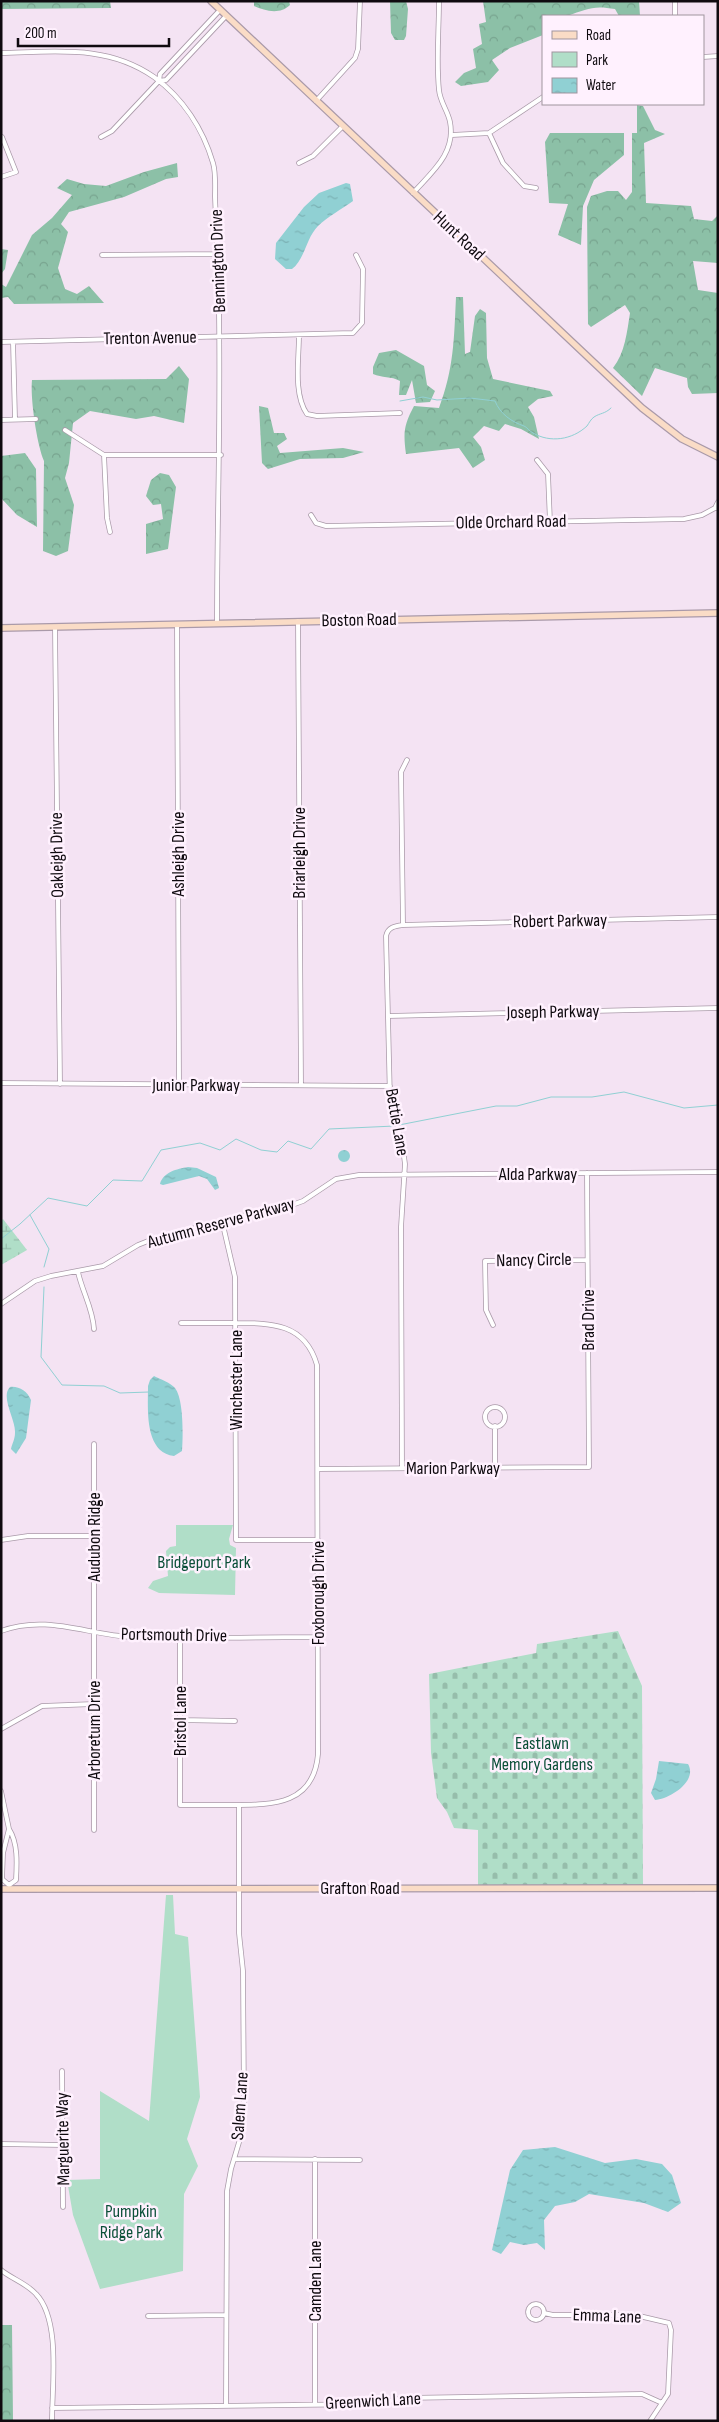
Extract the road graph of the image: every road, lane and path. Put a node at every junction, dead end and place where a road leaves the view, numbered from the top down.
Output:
1 (211, 1) edge
2 (360, 1) edge
3 (439, 1) edge
4 (675, 1) edge
5 (220, 10) junction
6 (675, 15) edge
7 (226, 16) junction
8 (1, 52) edge
9 (718, 56) edge
10 (704, 57) edge
11 (159, 81) junction
12 (542, 98) edge
13 (316, 101) junction
14 (342, 127) junction
15 (489, 133) junction
16 (452, 135) junction
17 (2, 137) edge
18 (101, 137) dead end
19 (299, 163) dead end
20 (1, 178) edge
21 (536, 188) dead end
22 (413, 193) junction
23 (218, 254) junction
24 (102, 255) dead end
25 (356, 255) dead end
26 (299, 335) junction
27 (221, 337) junction
28 (1, 342) edge
29 (13, 342) junction
30 (400, 413) dead end
31 (36, 419) dead end
32 (1, 420) edge
33 (15, 420) junction
34 (65, 430) dead end
35 (220, 455) junction
36 (104, 456) junction
37 (718, 457) edge
38 (537, 460) dead end
39 (718, 502) edge
40 (716, 508) edge
41 (311, 515) dead end
42 (550, 522) junction
43 (110, 532) dead end
44 (718, 612) edge
45 (298, 622) junction
46 (217, 623) junction
47 (177, 624) junction
48 (55, 627) junction
49 (1, 628) edge
50 (408, 760) dead end
51 (718, 917) edge
52 (403, 925) junction
53 (718, 1008) edge
54 (388, 1016) junction
55 (1, 1084) edge
56 (60, 1084) junction
57 (179, 1085) junction
58 (300, 1085) junction
59 (390, 1086) junction
60 (718, 1172) edge
61 (586, 1173) junction
62 (359, 1174) joint
63 (404, 1174) junction
64 (222, 1221) junction
65 (587, 1260) junction
66 (78, 1272) junction
67 (1, 1304) edge
68 (181, 1324) dead end
69 (236, 1324) junction
70 (492, 1325) dead end
71 (94, 1329) dead end
72 (495, 1426) junction
73 (94, 1444) dead end
74 (589, 1467) joint
75 (402, 1468) junction
76 (495, 1468) junction
77 (318, 1469) junction
78 (94, 1536) junction
79 (1, 1540) edge
80 (318, 1540) junction
81 (94, 1630) junction
82 (1, 1631) edge
83 (180, 1637) junction
84 (318, 1637) junction
85 (94, 1704) junction
86 (180, 1720) junction
87 (235, 1721) dead end
88 (1, 1729) edge
89 (1, 1791) edge
90 (180, 1805) joint
91 (239, 1805) junction
92 (9, 1829) junction
93 (94, 1830) dead end
94 (9, 1887) junction
95 (239, 1888) junction
96 (718, 1888) edge
97 (1, 1889) edge
98 (62, 2071) dead end
99 (1, 2144) edge
100 (63, 2145) junction
101 (234, 2159) junction
102 (315, 2159) junction
103 (360, 2160) dead end
104 (63, 2207) dead end
105 (1, 2270) edge
106 (544, 2313) junction
107 (226, 2315) junction
108 (148, 2316) dead end
109 (662, 2403) junction
110 (315, 2404) junction
111 (226, 2405) junction
112 (52, 2408) junction
113 (52, 2421) edge
114 (650, 2421) edge

1 - 5 street, Hunt Road
2 - 13 street
3 - 16 street
4 - 6 street
5 - 7 street, Hunt Road
5 - 11 street
7 - 11 street
7 - 13 street, Hunt Road
8 - 11 street, Bennington Drive
9 - 10 street
11 - 18 street
11 - 23 street, Bennington Drive
12 - 15 street
13 - 14 street, Hunt Road
14 - 19 street
14 - 22 street, Hunt Road
15 - 16 street
15 - 21 street
16 - 22 street
17 - 20 street
22 - 37 street, Hunt Road
23 - 24 street
23 - 27 street, Bennington Drive
25 - 26 street, Trenton Avenue
26 - 27 street, Trenton Avenue
26 - 30 street
27 - 29 street, Trenton Avenue
27 - 35 street, Bennington Drive
28 - 29 street, Trenton Avenue
29 - 33 street
31 - 33 street
32 - 33 street
34 - 36 street
35 - 36 street
35 - 46 street, Bennington Drive
36 - 43 street
38 - 42 street
39 - 40 street, Olde Orchard Road
40 - 42 street, Olde Orchard Road
41 - 42 street, Olde Orchard Road
44 - 45 street, Boston Road
45 - 46 street, Boston Road
45 - 58 street, Briarleigh Drive
46 - 47 street, Boston Road
47 - 48 street, Boston Road
47 - 57 street, Ashleigh Drive
48 - 49 street, Boston Road
48 - 56 street, Oakleigh Drive
50 - 52 street
51 - 52 street, Robert Parkway
52 - 54 street, Bettie Lane
53 - 54 street, Joseph Parkway
54 - 59 street, Bettie Lane
55 - 56 street, Junior Parkway
56 - 57 street, Junior Parkway
57 - 58 street, Junior Parkway
58 - 59 street, Junior Parkway
59 - 63 street, Bettie Lane
60 - 61 street, Alda Parkway
61 - 63 street, Alda Parkway
61 - 65 street, Brad Drive
62 - 63 street, Alda Parkway
62 - 64 street, Autumn Reserve Parkway
63 - 75 street, Bettie Lane
64 - 66 street, Autumn Reserve Parkway
64 - 69 street, Winchester Lane
65 - 70 street, Nancy Circle
65 - 74 street, Brad Drive
66 - 67 street, Autumn Reserve Parkway
66 - 71 street
68 - 69 street, Foxborough Drive
69 - 77 street, Foxborough Drive
69 - 80 street, Winchester Lane
72 - 72 street
72 - 76 street
73 - 78 street, Audubon Ridge
74 - 76 street, Marion Parkway
75 - 76 street, Marion Parkway
75 - 77 street, Marion Parkway
77 - 80 street, Foxborough Drive
78 - 79 street
78 - 81 street, Audubon Ridge
80 - 84 street, Foxborough Drive
81 - 82 street, Portsmouth Drive
81 - 83 street, Portsmouth Drive
81 - 85 street, Arboretum Drive
83 - 84 street, Portsmouth Drive
83 - 86 street, Bristol Lane
84 - 91 street, Foxborough Drive
85 - 88 street
85 - 93 street, Arboretum Drive
86 - 87 street
86 - 90 street, Bristol Lane
89 - 92 street
90 - 91 street, Foxborough Drive
91 - 95 street, Salem Lane
92 - 94 street
92 - 94 street
94 - 95 street, Grafton Road
94 - 97 street, Grafton Road
95 - 96 street, Grafton Road
95 - 101 street, Salem Lane
98 - 100 street, Marguerite Way
99 - 100 street
100 - 104 street, Marguerite Way
101 - 102 street
101 - 107 street, Salem Lane
102 - 103 street
102 - 110 street, Camden Lane
105 - 112 street
106 - 106 street, Emma Lane
106 - 109 street, Emma Lane
107 - 108 street
107 - 111 street, Salem Lane
109 - 110 street, Greenwich Lane
109 - 114 street
110 - 111 street, Greenwich Lane
111 - 112 street, Greenwich Lane
112 - 113 street

